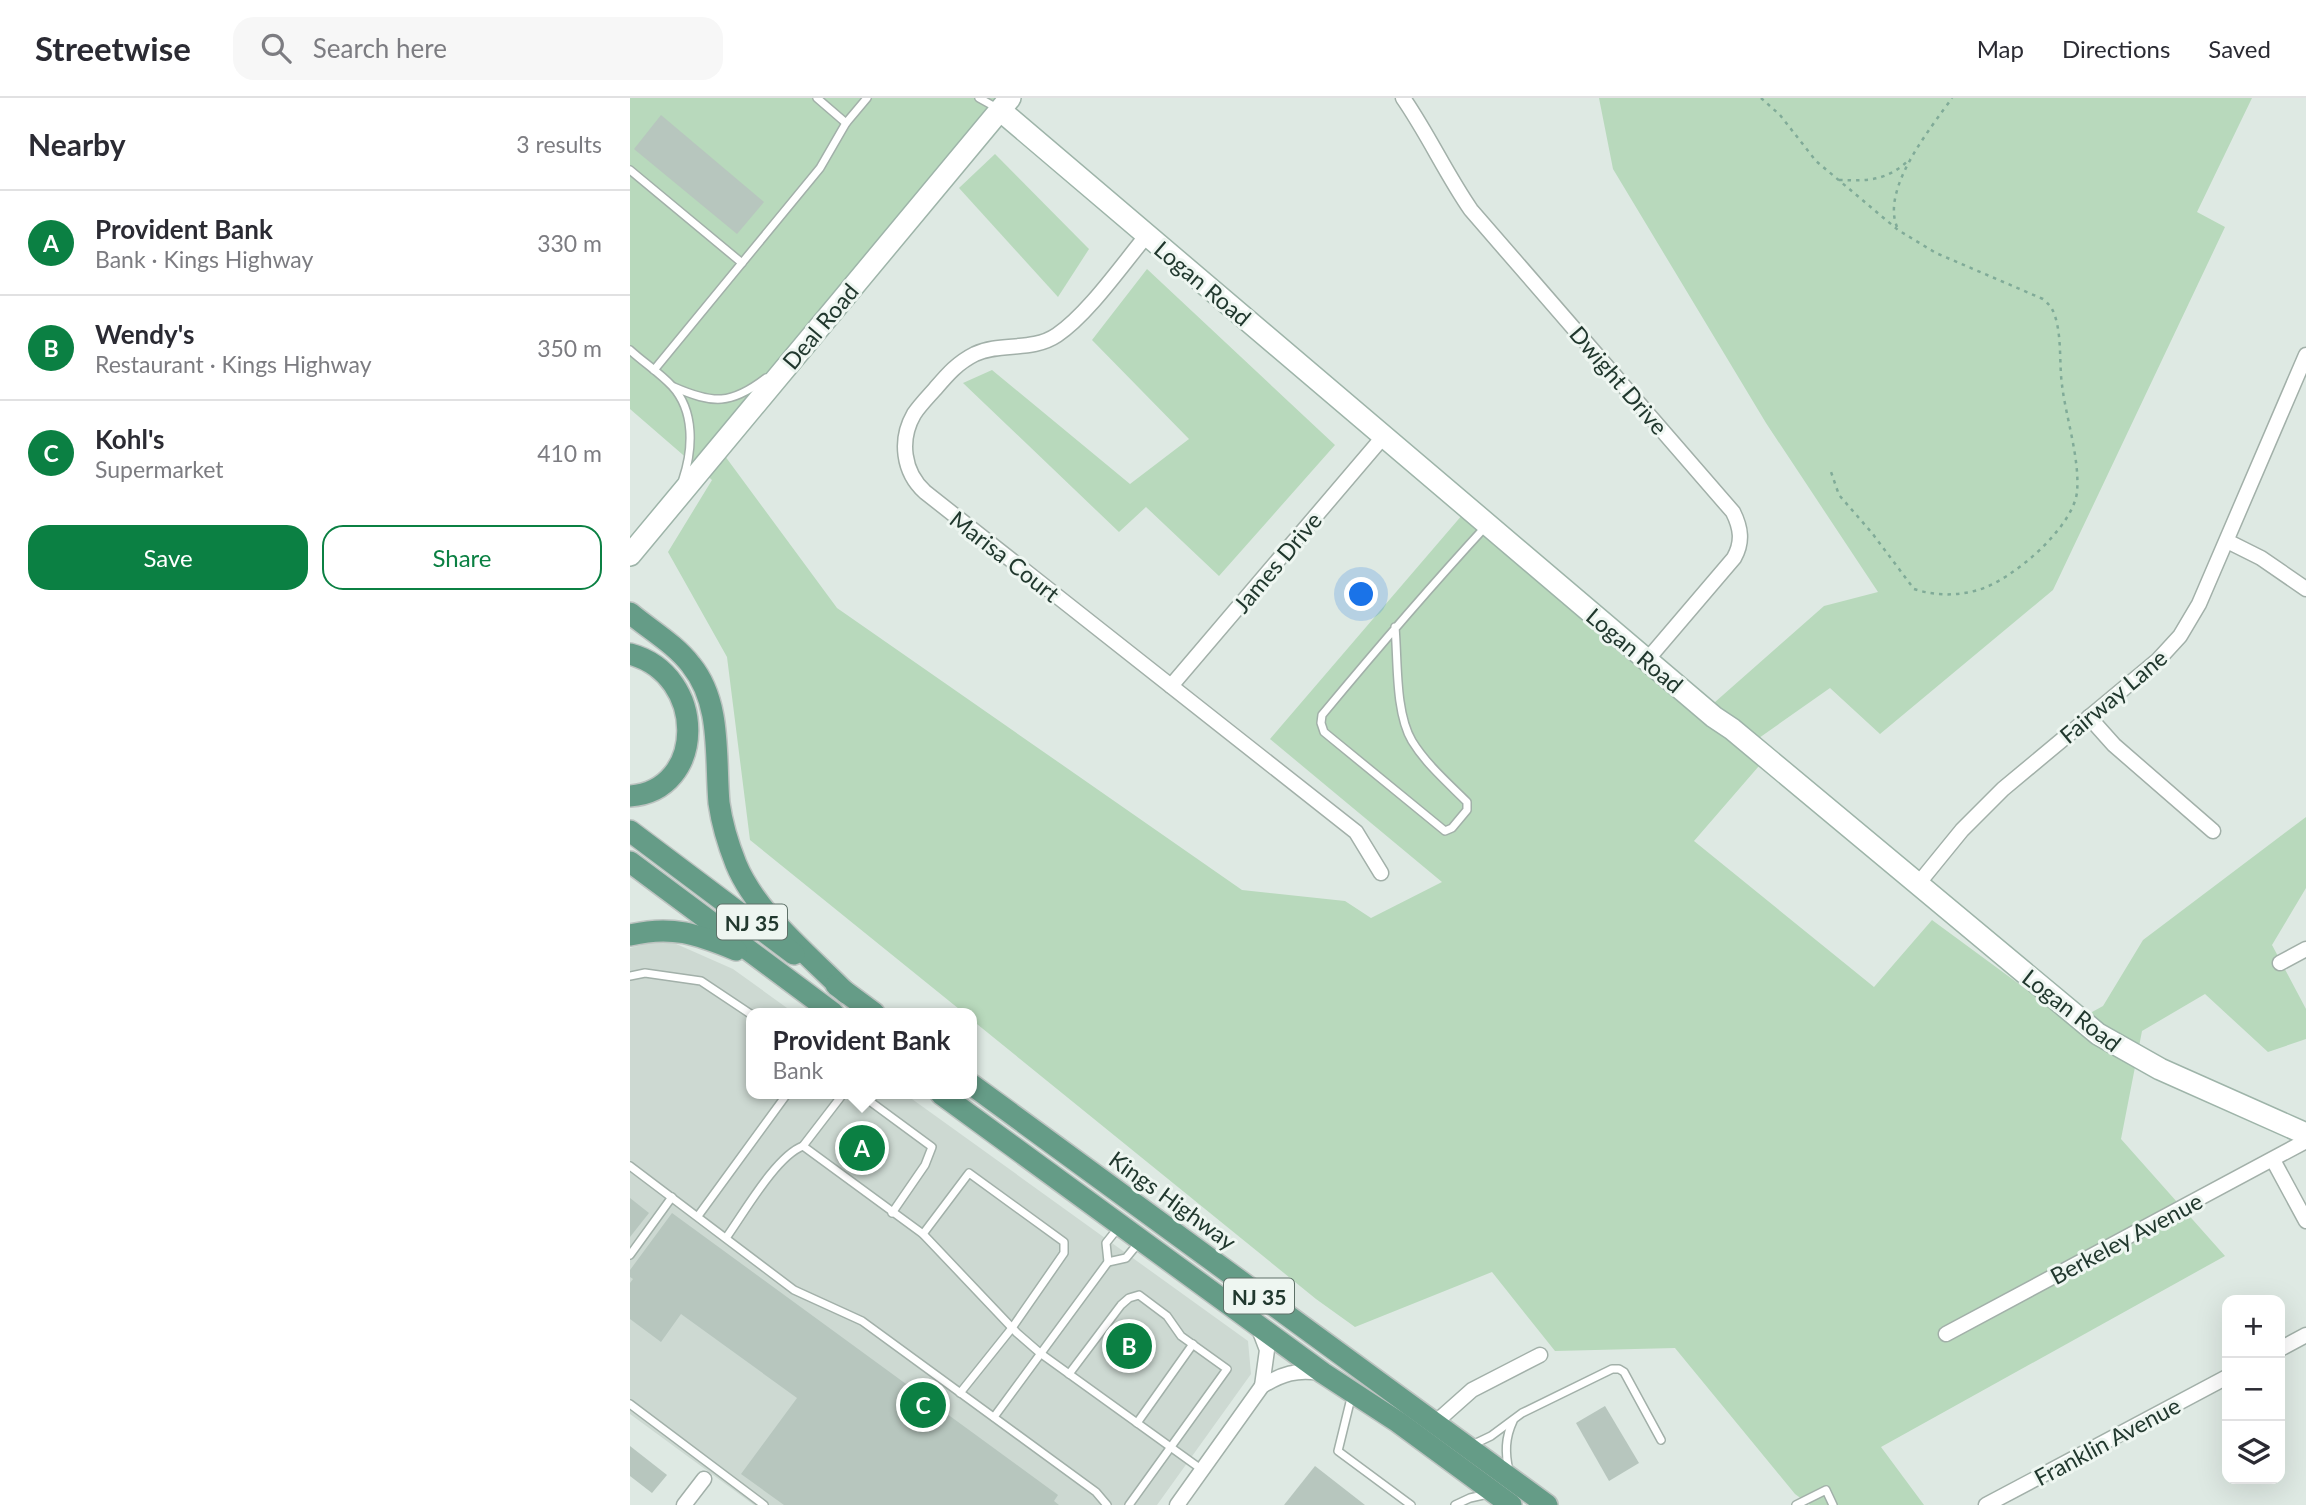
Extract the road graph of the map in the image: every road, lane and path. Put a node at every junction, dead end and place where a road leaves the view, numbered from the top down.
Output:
1 (817, 98) edge
2 (867, 98) edge
3 (979, 98) edge
4 (1403, 98) edge
5 (1761, 98) edge
6 (1952, 98) edge
7 (1005, 104) edge
8 (846, 123) junction
9 (1913, 156) junction
10 (630, 170) edge
11 (1839, 180) junction
12 (1898, 230) junction
13 (1147, 235) junction
14 (742, 264) junction
15 (630, 350) edge
16 (2306, 355) edge
17 (795, 356) junction
18 (654, 370) junction
19 (672, 386) junction
20 (1383, 437) junction
21 (1830, 470) dead end
22 (676, 500) junction
23 (1487, 525) junction
24 (2227, 541) junction
25 (630, 555) edge
26 (2306, 589) edge
27 (630, 614) edge
28 (1395, 627) junction
29 (630, 654) edge
30 (1647, 660) junction
31 (1171, 686) junction
32 (2089, 717) junction
33 (630, 796) edge
34 (630, 831) edge
35 (2213, 831) dead end
36 (630, 862) edge
37 (1381, 873) dead end
38 (1917, 884) junction
39 (630, 935) edge
40 (2306, 949) edge
41 (764, 961) junction
42 (2280, 963) dead end
43 (630, 976) edge
44 (846, 993) junction
45 (826, 1008) edge
46 (867, 1008) edge
47 (746, 1012) edge
48 (977, 1089) edge
49 (783, 1099) edge
50 (839, 1099) edge
51 (867, 1099) edge
52 (947, 1099) edge
53 (2306, 1134) edge
54 (2306, 1141) edge
55 (803, 1146) junction
56 (2273, 1160) junction
57 (630, 1166) edge
58 (672, 1197) junction
59 (892, 1213) junction
60 (698, 1216) junction
61 (2306, 1221) edge
62 (1121, 1225) junction
63 (923, 1234) junction
64 (726, 1238) junction
65 (1141, 1240) junction
66 (630, 1255) edge
67 (1108, 1262) junction
68 (1255, 1322) junction
69 (1012, 1328) junction
70 (1946, 1334) dead end
71 (2306, 1335) edge
72 (1193, 1345) junction
73 (2285, 1346) edge
74 (1040, 1353) junction
75 (1540, 1356) dead end
76 (1323, 1373) junction
77 (1069, 1374) junction
78 (2222, 1380) edge
79 (1262, 1386) junction
80 (960, 1393) junction
81 (1352, 1394) junction
82 (630, 1404) edge
83 (993, 1417) junction
84 (1514, 1420) junction
85 (1436, 1422) junction
86 (1137, 1423) junction
87 (1661, 1440) dead end
88 (1171, 1447) junction
89 (1469, 1447) junction
90 (1202, 1469) junction
91 (1511, 1478) junction
92 (704, 1479) dead end
93 (1503, 1499) edge
94 (684, 1505) edge
95 (764, 1505) edge
96 (1107, 1505) edge
97 (1129, 1505) edge
98 (1177, 1505) edge
99 (1411, 1505) edge
100 (1455, 1505) edge
101 (1548, 1505) edge
102 (1796, 1505) edge
103 (1833, 1505) edge
104 (1986, 1505) edge

1 - 8 lane
2 - 8 lane
3 - 7 lane
4 - 30 street, Dwight Drive
5 - 11 path
6 - 9 path
7 - 13 street, Logan Road
7 - 17 street, Deal Road
8 - 14 lane
9 - 11 path
9 - 12 path
10 - 14 lane
11 - 12 path
12 - 21 path
13 - 20 street, Logan Road
13 - 31 street, Marisa Court
14 - 18 lane
15 - 18 lane
16 - 24 street, Fairway Lane
17 - 19 lane
17 - 22 street, Deal Road
18 - 19 lane
19 - 22 lane
20 - 23 street, Logan Road
20 - 31 street, James Drive
22 - 25 street, Deal Road
23 - 28 lane
23 - 30 street, Logan Road
24 - 26 street
24 - 32 street, Fairway Lane
27 - 44 main road
28 - 28 lane
29 - 33 main road
30 - 38 street, Logan Road
31 - 37 street, Marisa Court
32 - 35 street
32 - 38 street, Fairway Lane
34 - 44 main road, NJ 35
36 - 41 main road, NJ 35
38 - 53 street, Logan Road
39 - 41 main road
40 - 42 street
41 - 45 main road, NJ 35
43 - 47 lane
44 - 46 main road, NJ 35
48 - 85 main road, Kings Highway / NJ 35
49 - 60 lane
50 - 55 lane
51 - 59 lane
52 - 62 main road, NJ 35
54 - 56 street, Berkeley Avenue
55 - 59 lane
55 - 64 lane
56 - 61 street
56 - 70 street, Berkeley Avenue
57 - 58 lane
58 - 60 lane
58 - 66 lane
59 - 63 lane
60 - 64 lane
62 - 65 main road, NJ 35
62 - 67 lane
63 - 69 lane
63 - 69 lane
64 - 80 lane
65 - 67 lane
65 - 68 main road, NJ 35
67 - 74 lane
68 - 76 main road, NJ 35
68 - 79 street
69 - 74 lane
69 - 80 lane
71 - 73 street
72 - 77 lane
72 - 86 lane
72 - 88 lane
74 - 77 lane
74 - 83 lane
75 - 85 street
76 - 79 street
76 - 81 main road, NJ 35
77 - 86 lane
78 - 104 street, Franklin Avenue
79 - 90 street
80 - 83 lane
81 - 93 main road, NJ 35
81 - 99 lane
82 - 95 lane
83 - 96 lane
84 - 87 lane
84 - 89 lane
84 - 91 lane
85 - 89 main road, Kings Highway / NJ 35
86 - 88 lane
88 - 90 lane
88 - 97 lane
89 - 91 main road, Kings Highway / NJ 35
90 - 98 street
91 - 101 main road, Kings Highway / NJ 35
92 - 94 street
93 - 100 lane
102 - 103 lane

